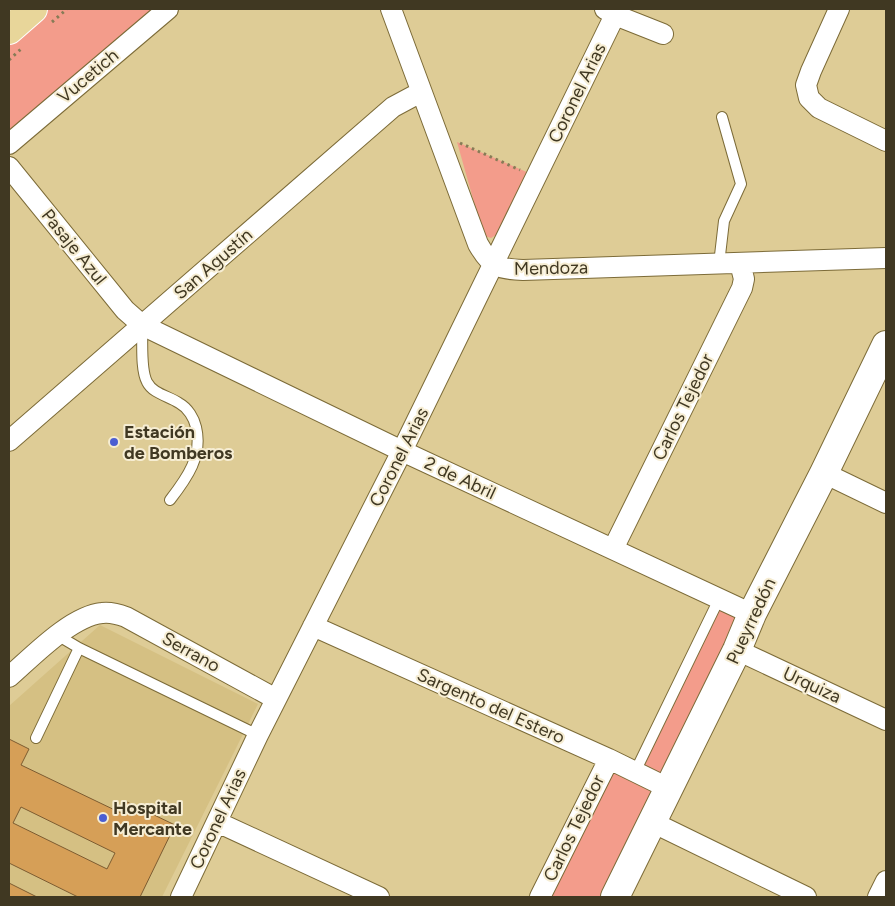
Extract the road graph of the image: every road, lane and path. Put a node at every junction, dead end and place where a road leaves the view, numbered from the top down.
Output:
1 (33, 9) edge
2 (168, 9) edge
3 (391, 9) edge
4 (839, 9) edge
5 (610, 12) edge
6 (9, 30) edge
7 (662, 34) dead end
8 (421, 92) junction
9 (722, 117) dead end
10 (438, 137) junction
11 (886, 141) edge
12 (9, 144) edge
13 (9, 167) edge
14 (535, 177) junction
15 (886, 258) edge
16 (719, 264) junction
17 (740, 264) junction
18 (494, 265) junction
19 (142, 325) junction
20 (886, 345) edge
21 (9, 441) edge
22 (402, 451) junction
23 (824, 473) junction
24 (170, 500) dead end
25 (886, 503) edge
26 (613, 549) junction
27 (719, 599) junction
28 (752, 614) junction
29 (313, 626) junction
30 (57, 635) junction
31 (79, 648) junction
32 (737, 650) junction
33 (9, 677) edge
34 (276, 699) junction
35 (886, 720) edge
36 (258, 735) junction
37 (36, 738) dead end
38 (608, 759) junction
39 (635, 772) junction
40 (668, 788) junction
41 (217, 822) junction
42 (652, 822) junction
43 (886, 881) edge
44 (181, 897) edge
45 (380, 897) edge
46 (540, 897) edge
47 (615, 897) edge
48 (806, 897) edge
49 (878, 897) edge

1 - 6 main road
2 - 12 street, Vucetich
3 - 8 street, Mendoza
4 - 11 street
5 - 7 street, Coronel Arias
5 - 14 street, Coronel Arias
8 - 10 street, Mendoza
8 - 19 street, San Agustín
9 - 16 lane
10 - 14 path
10 - 18 street, Mendoza
13 - 19 street, Pasaje Azul
14 - 18 street, Coronel Arias
15 - 17 street, Mendoza
16 - 17 street, Mendoza
16 - 18 street, Mendoza
17 - 26 street, Carlos Tejedor
18 - 22 street, Coronel Arias
19 - 21 street, San Agustín
19 - 22 street, 2 de Abril
19 - 24 lane
20 - 23 street, Pueyrredón
22 - 26 street, 2 de Abril
22 - 29 street, Coronel Arias
23 - 25 street
23 - 28 street, Pueyrredón
26 - 27 street, 2 de Abril
27 - 28 street, 2 de Abril
27 - 39 lane
28 - 32 street, Pueyrredón
29 - 34 street, Coronel Arias
29 - 38 street, Sargento del Estero
30 - 31 lane
30 - 33 street
30 - 34 street, Serrano
31 - 36 lane
31 - 37 lane
32 - 35 street, Urquiza
32 - 40 street, Pueyrredón
34 - 36 street, Coronel Arias
36 - 41 street, Coronel Arias
38 - 39 street, Sargento del Estero
38 - 46 street, Carlos Tejedor
39 - 40 street, Sargento del Estero
40 - 42 street, Pueyrredón
41 - 44 street, Coronel Arias
41 - 45 street
42 - 47 street, Pueyrredón
42 - 48 street
43 - 49 street

